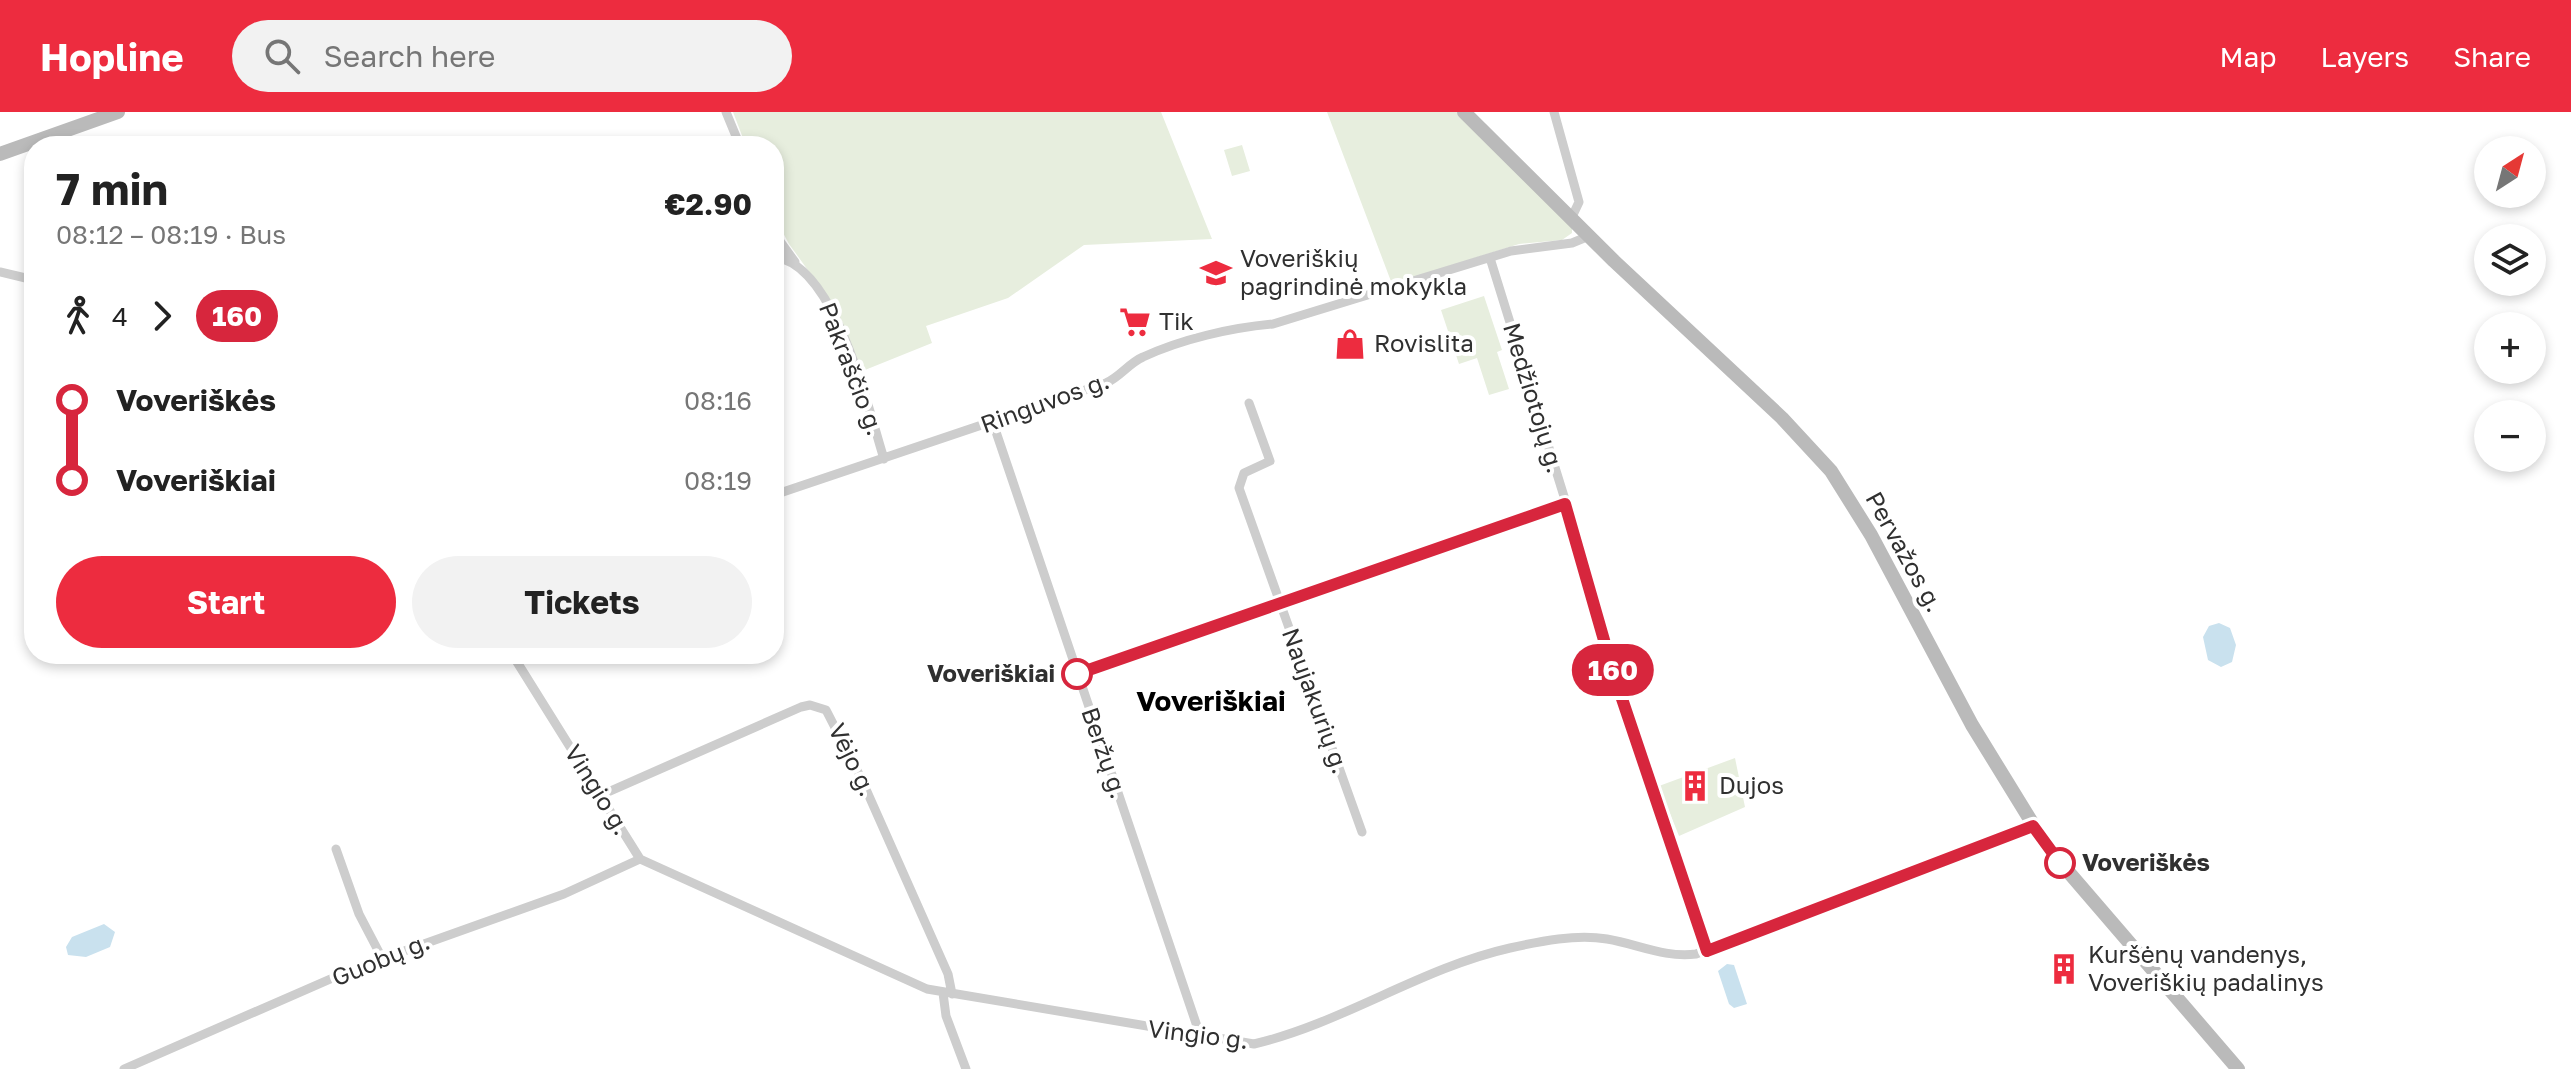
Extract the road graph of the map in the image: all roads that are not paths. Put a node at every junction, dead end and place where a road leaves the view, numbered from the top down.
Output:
1 (118, 112) edge
2 (726, 112) edge
3 (1464, 112) edge
4 (1554, 112) edge
5 (51, 136) edge
6 (736, 136) edge
7 (24, 145) edge
8 (0, 154) edge
9 (1571, 219) junction
10 (1589, 236) junction
11 (784, 249) edge
12 (1490, 258) junction
13 (784, 260) edge
14 (796, 264) junction
15 (0, 272) edge
16 (24, 278) edge
17 (1249, 403) dead end
18 (993, 423) junction
19 (884, 459) junction
20 (784, 492) edge
21 (1565, 504) junction
22 (1280, 603) junction
23 (518, 664) edge
24 (1077, 674) junction
25 (599, 796) junction
26 (2033, 826) junction
27 (1362, 832) dead end
28 (336, 849) dead end
29 (640, 859) junction
30 (1707, 951) junction
31 (382, 958) junction
32 (948, 994) junction
33 (1201, 1038) junction
34 (124, 1069) edge
35 (966, 1069) edge
36 (2238, 1069) edge

1 - 5 main road
2 - 6 street
3 - 9 main road, Pervažos g.
4 - 9 street
7 - 8 main road
9 - 10 main road, Pervažos g.
10 - 12 street, Ringuvos g.
10 - 26 main road, Pervažos g.
11 - 14 street, Pakraščio g.
12 - 18 street, Ringuvos g.
12 - 21 street, Medžiotojų g.
13 - 14 street
14 - 19 street, Pakraščio g.
15 - 16 street
17 - 22 street, Naujakurių g.
18 - 19 street, Ringuvos g.
18 - 24 street, Beržų g.
19 - 20 street, Ringuvos g.
21 - 22 street
21 - 30 street, Medžiotojų g.
22 - 24 street
22 - 27 street, Naujakurių g.
23 - 25 street, Vingio g.
24 - 33 street, Beržų g.
25 - 29 street, Vingio g.
25 - 32 street, Vėjo g.
26 - 30 street, Vingio g.
26 - 36 main road, Pervažos g.
28 - 31 street
29 - 31 street, Guobų g.
29 - 32 street, Vingio g.
30 - 33 street, Vingio g.
31 - 34 street, Guobų g.
32 - 33 street, Vingio g.
32 - 35 street

